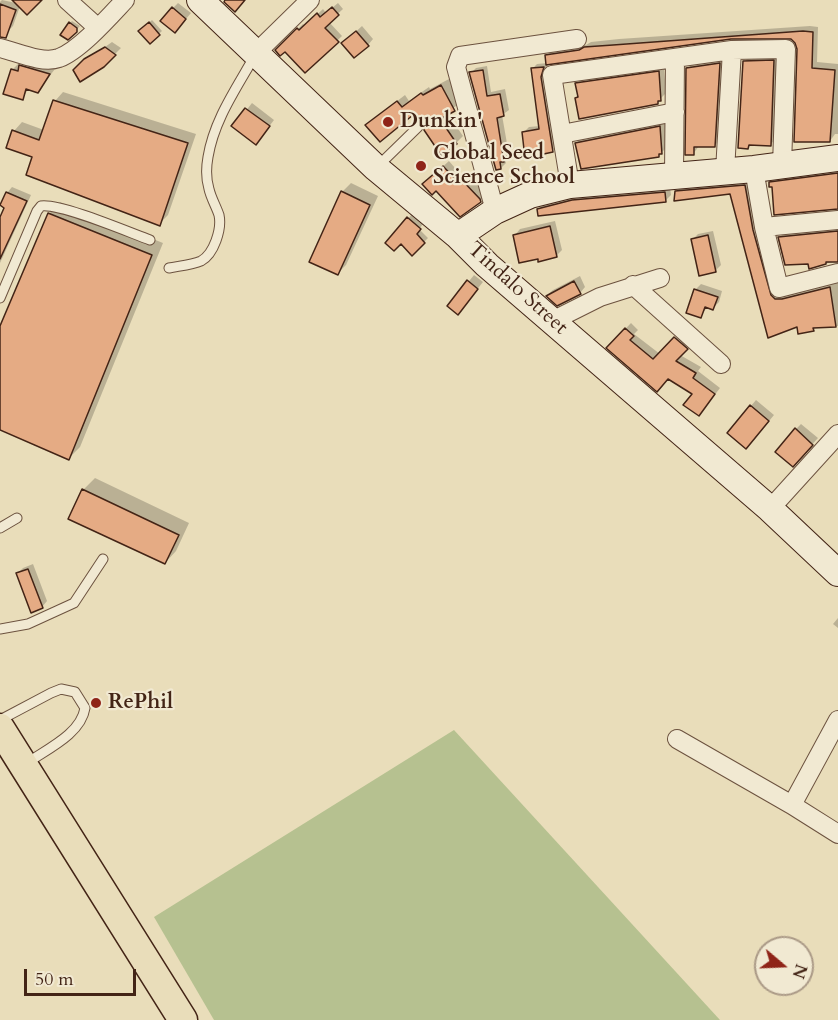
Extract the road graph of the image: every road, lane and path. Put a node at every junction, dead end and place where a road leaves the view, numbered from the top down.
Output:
1 (67, 0) edge
2 (125, 0) edge
3 (200, 0) edge
4 (310, 0) edge
5 (98, 28) junction
6 (578, 39) dead end
7 (0, 48) edge
8 (732, 50) junction
9 (257, 52) junction
10 (675, 58) junction
11 (675, 112) junction
12 (418, 127) dead end
13 (562, 134) junction
14 (838, 158) edge
15 (782, 165) junction
16 (376, 168) junction
17 (754, 169) junction
18 (725, 171) junction
19 (674, 176) junction
20 (570, 185) junction
21 (495, 211) junction
22 (838, 220) edge
23 (764, 227) junction
24 (458, 236) junction
25 (150, 240) dead end
26 (169, 268) dead end
27 (838, 273) edge
28 (660, 278) dead end
29 (633, 285) junction
30 (0, 298) edge
31 (552, 321) junction
32 (722, 364) dead end
33 (838, 434) edge
34 (770, 509) junction
35 (17, 518) dead end
36 (0, 528) edge
37 (103, 559) dead end
38 (838, 573) edge
39 (0, 629) edge
40 (0, 720) edge
41 (838, 720) edge
42 (0, 728) edge
43 (677, 739) dead end
44 (22, 766) junction
45 (792, 805) junction
46 (838, 834) edge
47 (183, 1020) edge

1 - 5 street
2 - 5 street
3 - 9 main road, Tindalo Street
4 - 9 street
5 - 7 street
6 - 21 street
8 - 10 street
8 - 15 street
8 - 18 street
9 - 16 main road, Tindalo Street
9 - 26 lane
10 - 11 street
10 - 13 street
11 - 13 street
11 - 19 street
12 - 16 lane
13 - 20 street
14 - 15 main road
15 - 17 main road
16 - 24 main road, Tindalo Street
17 - 18 main road
17 - 23 street
18 - 19 main road
19 - 20 main road
20 - 21 main road
21 - 24 main road
22 - 23 street
23 - 27 street
24 - 31 main road, Tindalo Street
25 - 30 lane
28 - 29 street
29 - 31 street
29 - 32 street
31 - 34 main road, Tindalo Street
33 - 34 street
34 - 38 main road, Tindalo Street
35 - 36 lane
37 - 39 lane
40 - 44 lane
41 - 45 street
42 - 44 main road
43 - 45 street
44 - 47 main road
45 - 46 street

